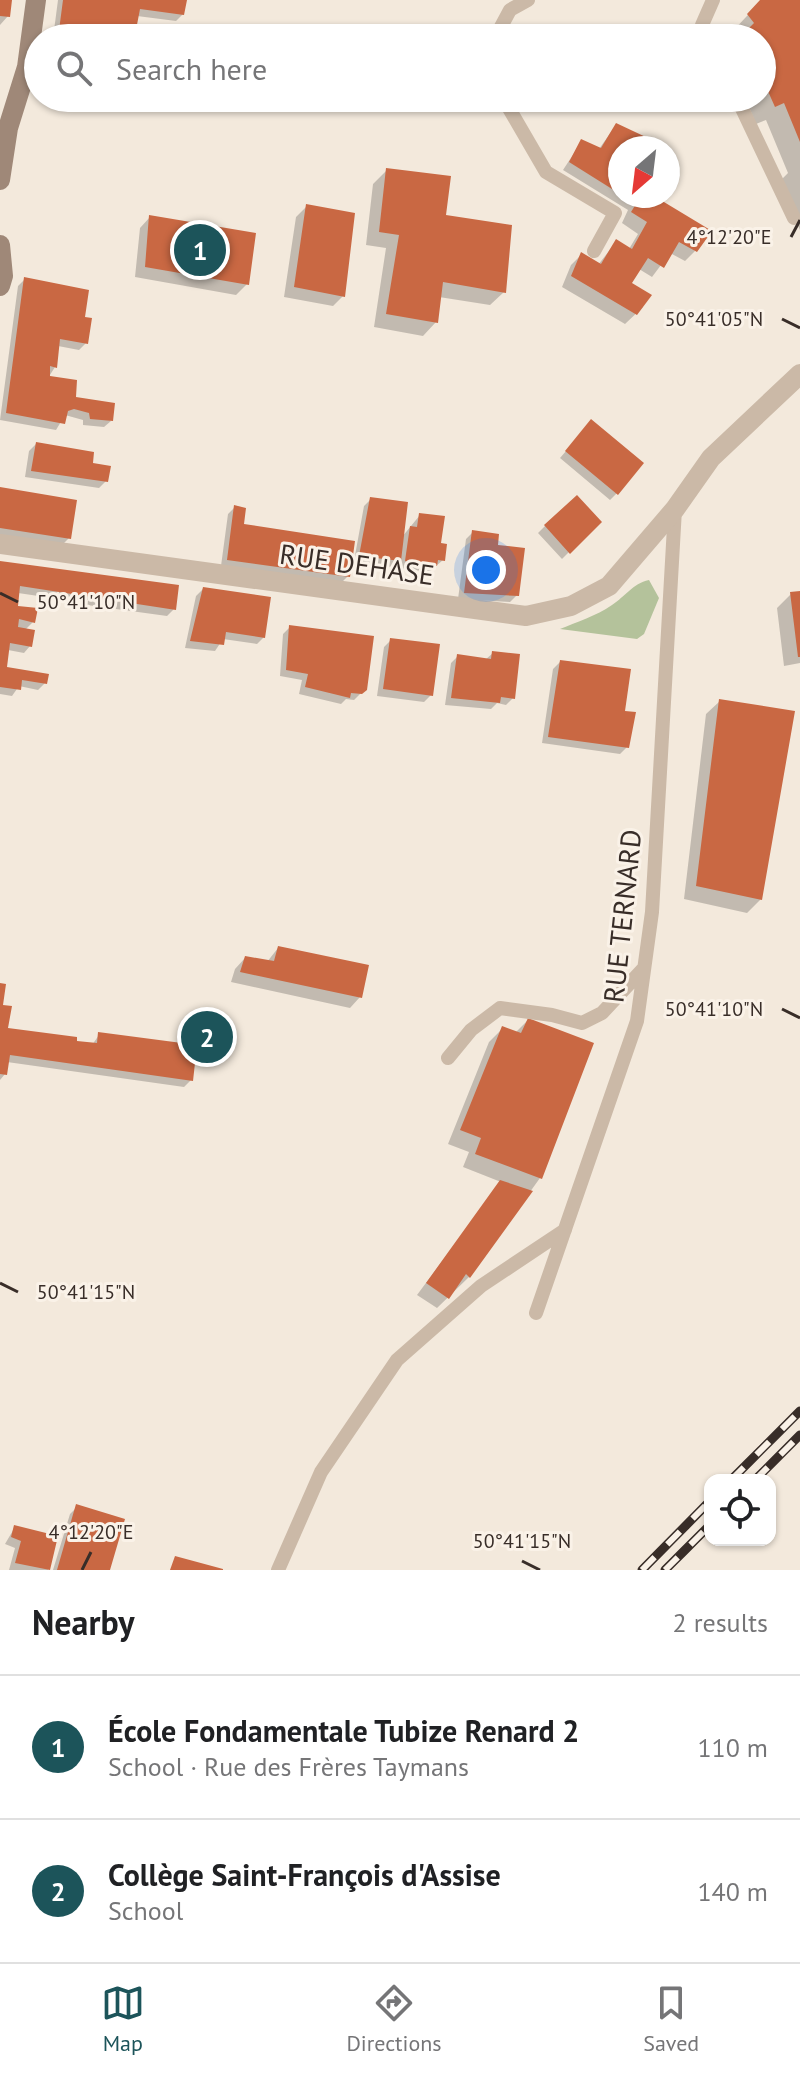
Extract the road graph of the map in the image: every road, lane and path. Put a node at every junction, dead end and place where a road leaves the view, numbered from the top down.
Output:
1 (36, 0) edge
2 (528, 0) edge
3 (713, 0) edge
4 (33, 24) edge
5 (502, 24) edge
6 (702, 24) edge
7 (24, 77) edge
8 (511, 112) edge
9 (744, 112) edge
10 (0, 180) edge
11 (794, 218) dead end
12 (0, 245) edge
13 (594, 251) dead end
14 (0, 286) edge
15 (800, 374) edge
16 (675, 509) junction
17 (0, 544) edge
18 (645, 967) junction
19 (448, 1058) dead end
20 (566, 1229) junction
21 (536, 1313) dead end
22 (278, 1570) edge

1 - 4 street
2 - 5 lane
3 - 6 lane
7 - 10 street
8 - 13 lane
9 - 11 lane
12 - 14 street
15 - 16 street, RUE DEHASE
16 - 17 street, RUE DEHASE
16 - 18 lane, RUE TERNARD
18 - 19 lane
18 - 20 lane, RUE TERNARD
20 - 21 lane, RUE TERNARD
20 - 22 lane

